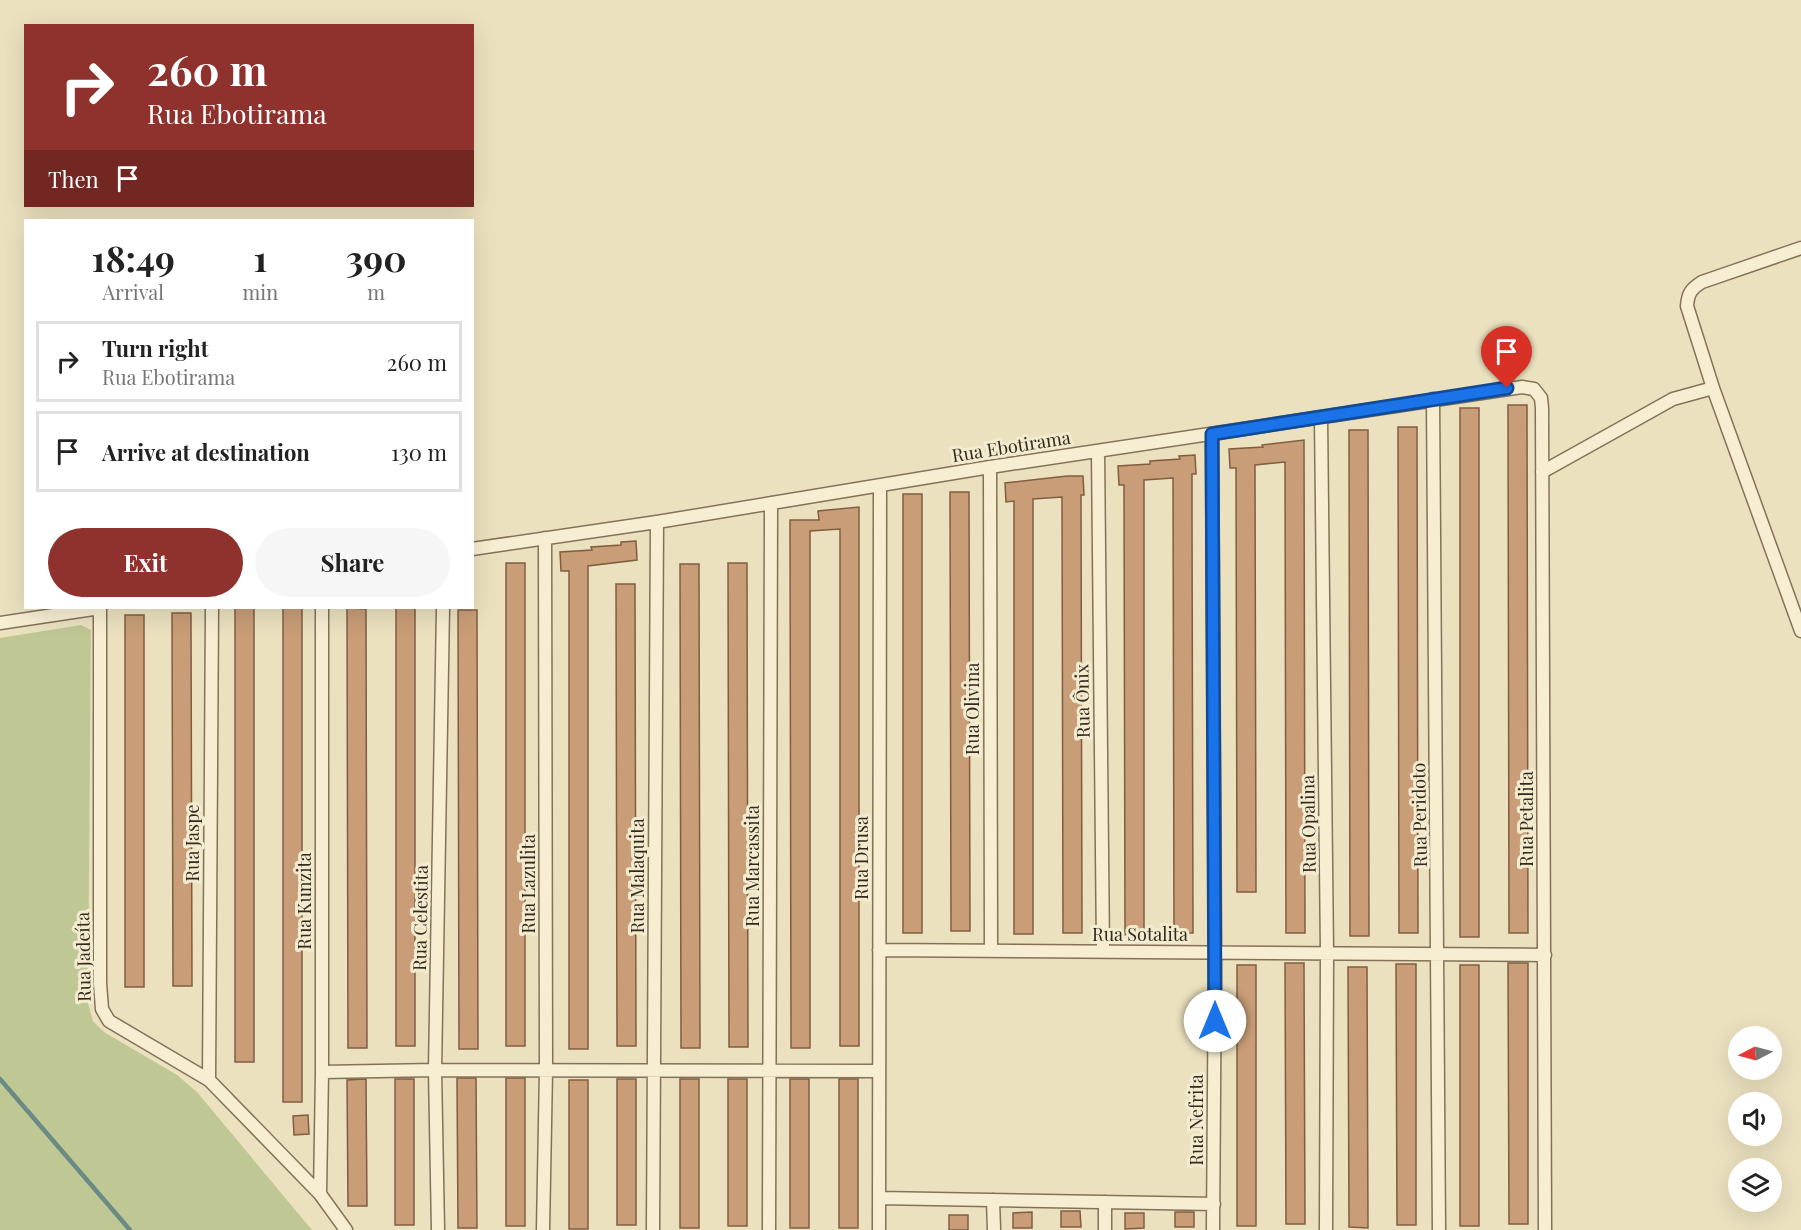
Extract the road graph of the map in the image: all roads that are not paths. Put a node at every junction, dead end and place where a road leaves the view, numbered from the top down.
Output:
1 (1801, 248) edge
2 (1713, 387) junction
3 (1433, 399) junction
4 (1542, 408) joint
5 (1320, 418) junction
6 (1212, 434) junction
7 (1098, 451) junction
8 (990, 467) junction
9 (1542, 472) junction
10 (880, 486) junction
11 (771, 503) junction
12 (657, 522) junction
13 (545, 538) junction
14 (474, 549) edge
15 (93, 609) edge
16 (100, 609) edge
17 (212, 609) edge
18 (322, 609) edge
19 (443, 609) edge
20 (0, 623) edge
21 (1801, 631) edge
22 (879, 950) junction
23 (991, 951) junction
24 (1103, 951) junction
25 (1215, 952) junction
26 (1327, 953) junction
27 (1438, 954) junction
28 (1545, 955) junction
29 (435, 1070) junction
30 (546, 1070) junction
31 (653, 1070) junction
32 (769, 1070) junction
33 (879, 1071) junction
34 (322, 1072) junction
35 (209, 1080) junction
36 (320, 1194) junction
37 (879, 1198) junction
38 (993, 1200) junction
39 (1105, 1202) junction
40 (1214, 1204) junction
41 (346, 1230) edge
42 (438, 1230) edge
43 (543, 1230) edge
44 (653, 1230) edge
45 (769, 1230) edge
46 (879, 1230) edge
47 (994, 1230) edge
48 (1105, 1230) edge
49 (1213, 1230) edge
50 (1326, 1230) edge
51 (1439, 1230) edge
52 (1545, 1230) edge

1 - 2 street
2 - 9 street
2 - 21 street
3 - 4 street, Rua Ebotirama
3 - 5 street, Rua Ebotirama
3 - 27 street, Rua Peridoto
4 - 9 street, Rua Petalita
5 - 6 street, Rua Ebotirama
5 - 26 street, Rua Opalina
6 - 7 street, Rua Ebotirama
6 - 25 street, Rua Nefrita
7 - 8 street, Rua Ebotirama
7 - 24 street, Rua Ônix
8 - 10 street, Rua Ebotirama
8 - 23 street, Rua Olivina
9 - 28 street, Rua Petalita
10 - 11 street, Rua Ebotirama
10 - 22 street, Rua Drusa
11 - 12 street, Rua Ebotirama
11 - 32 street, Rua Marcassita
12 - 13 street, Rua Ebotirama
12 - 31 street, Rua Malaquita
13 - 14 street, Rua Ebotirama
13 - 30 street, Rua Lazulita
15 - 20 street
16 - 35 street, Rua Jadeíta
17 - 35 street, Rua Jaspe
18 - 34 street, Rua Kunzita
19 - 29 street, Rua Celestita
22 - 23 street, Rua Sotalita
22 - 33 street, Rua Drusa
23 - 24 street, Rua Sotalita
24 - 25 street, Rua Sotalita
25 - 26 street, Rua Sotalita
25 - 40 street, Rua Nefrita
26 - 27 street, Rua Sotalita
26 - 50 street, Rua Opalina
27 - 28 street, Rua Sotalita
27 - 51 street, Rua Peridoto
28 - 52 street, Rua Petalita
29 - 30 street
29 - 34 street
29 - 42 street, Rua Celestita
30 - 31 street
30 - 43 street, Rua Lazulita
31 - 32 street
31 - 44 street, Rua Malaquita
32 - 33 street
32 - 45 street, Rua Marcassita
33 - 37 street, Rua Drusa
34 - 36 street, Rua Kunzita
35 - 36 street, Rua Jadeíta
36 - 41 street, Rua Jadeíta
37 - 38 street
37 - 46 street, Rua Drusa
38 - 39 street
38 - 47 street
39 - 40 street
39 - 48 street
40 - 49 street, Rua Nefrita

